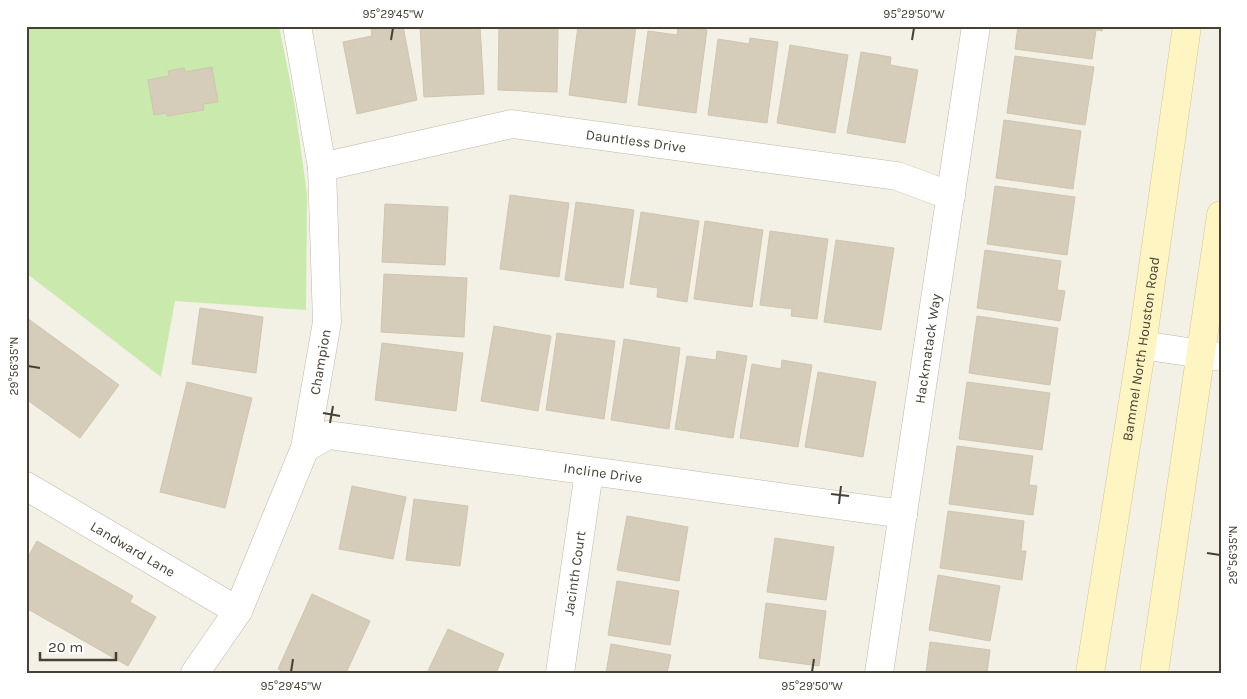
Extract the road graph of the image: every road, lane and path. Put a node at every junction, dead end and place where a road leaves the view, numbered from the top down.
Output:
1 (296, 26) edge
2 (976, 26) edge
3 (1187, 26) edge
4 (322, 167) junction
5 (950, 196) junction
6 (1221, 215) edge
7 (1142, 345) junction
8 (1211, 355) edge
9 (305, 448) junction
10 (589, 472) junction
11 (26, 486) edge
12 (903, 514) junction
13 (238, 611) junction
14 (195, 673) edge
15 (560, 673) edge
16 (879, 673) edge
17 (1090, 673) edge
18 (1154, 673) edge

1 - 4 street, Champion
2 - 5 street, Hackmatack Way
3 - 7 main road, Bammel North Houston Road
4 - 5 street, Dauntless Drive
4 - 9 street, Champion
5 - 12 street, Hackmatack Way
6 - 8 main road
7 - 8 street
7 - 17 main road, Bammel North Houston Road
8 - 18 main road
9 - 10 street, Incline Drive
9 - 13 street, Champion
10 - 12 street, Incline Drive
10 - 15 street, Jacinth Court
11 - 13 street, Landward Lane
12 - 16 street, Hackmatack Way
13 - 14 street, Champion

